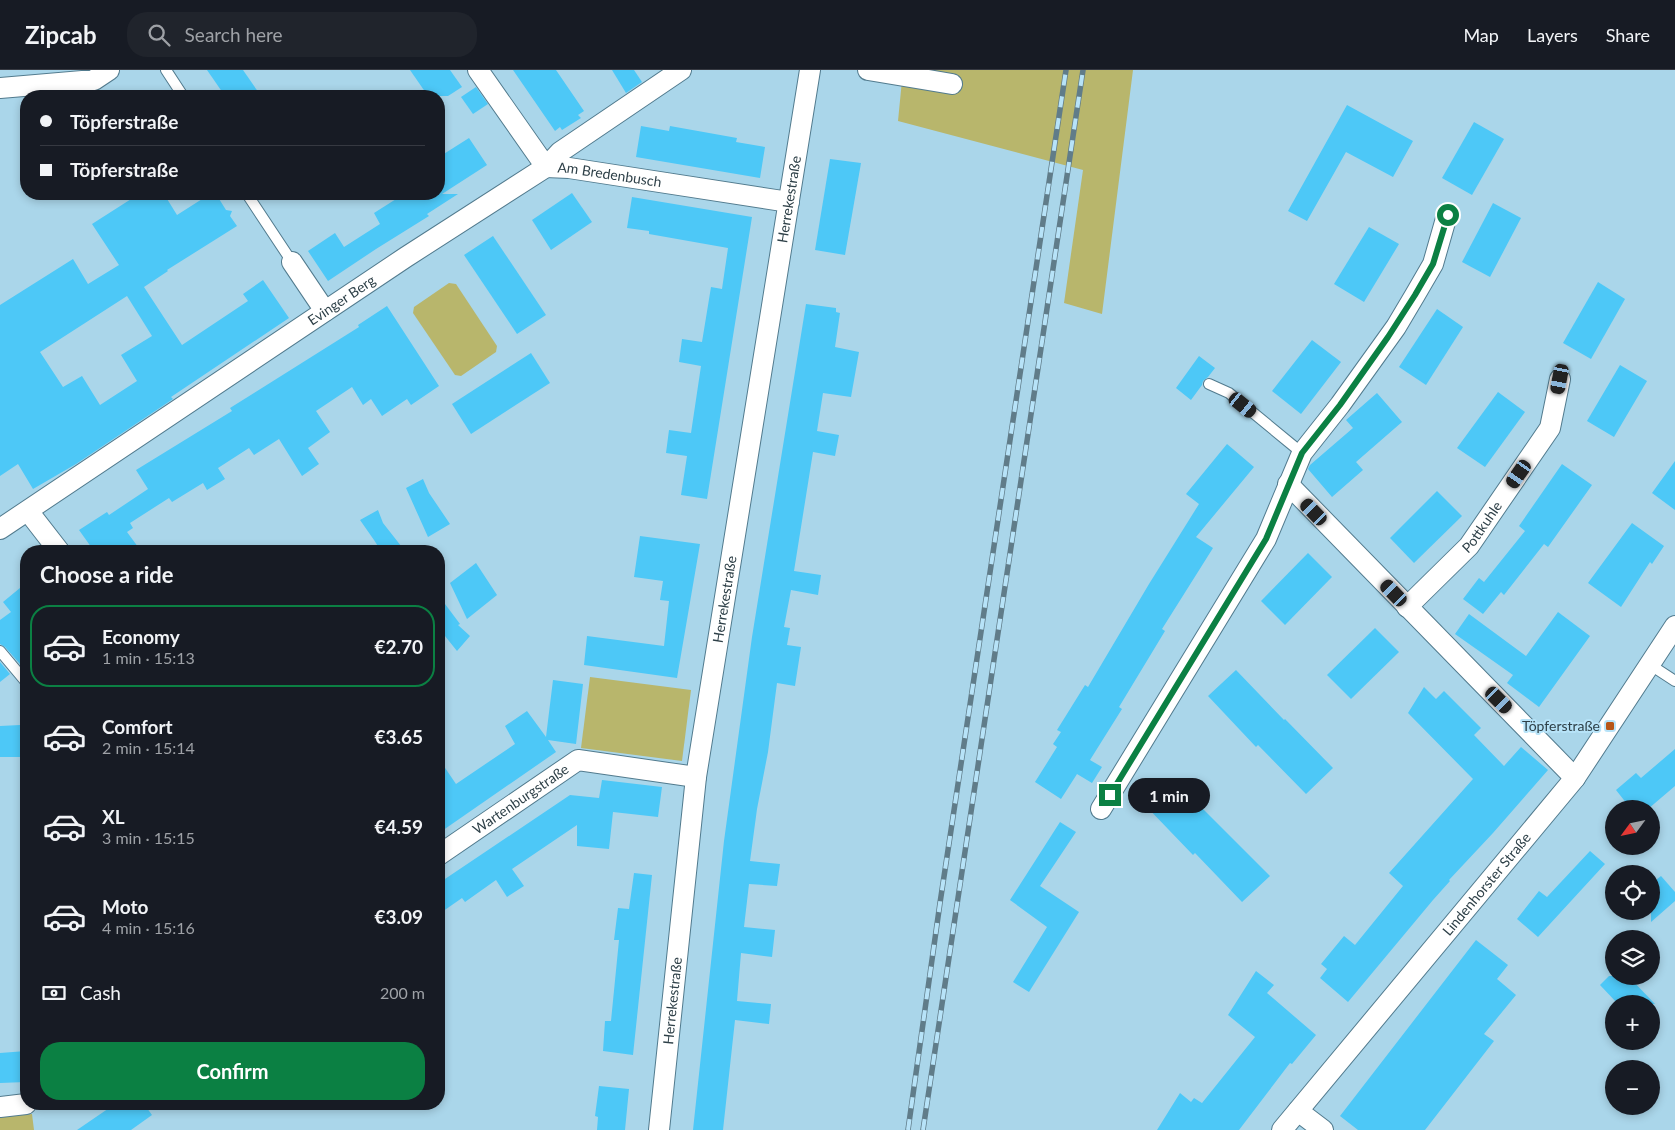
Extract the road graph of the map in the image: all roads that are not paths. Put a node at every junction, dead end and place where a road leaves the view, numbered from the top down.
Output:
1 (109, 70) edge
2 (166, 70) edge
3 (478, 70) edge
4 (682, 70) edge
5 (810, 70) edge
6 (868, 70) edge
7 (952, 84) dead end
8 (0, 88) edge
9 (179, 90) edge
10 (546, 167) junction
11 (251, 200) edge
12 (788, 202) junction
13 (1448, 215) dead end
14 (292, 262) joint
15 (325, 311) junction
16 (1560, 379) dead end
17 (1209, 384) dead end
18 (1302, 453) junction
19 (1288, 484) junction
20 (28, 510) junction
21 (0, 529) edge
22 (54, 545) edge
23 (1407, 607) junction
24 (1675, 626) edge
25 (0, 651) edge
26 (1649, 664) junction
27 (20, 675) edge
28 (1675, 681) edge
29 (696, 777) junction
30 (1575, 778) junction
31 (1101, 809) dead end
32 (445, 851) edge
33 (20, 1105) edge
34 (0, 1107) edge
35 (1298, 1110) junction
36 (660, 1130) edge
37 (1282, 1130) edge
38 (1323, 1130) edge

1 - 8 street
2 - 9 lane
3 - 10 street, Am Bredenbusch
4 - 10 street, Evinger Berg
5 - 12 street, Herrekestraße
6 - 7 street
10 - 12 street, Am Bredenbusch
10 - 15 street, Evinger Berg
11 - 14 lane
12 - 29 street, Herrekestraße
13 - 18 street
14 - 15 street
15 - 20 street, Evinger Berg
16 - 23 street, Pottkuhle
17 - 18 lane
18 - 19 street
19 - 23 street
19 - 31 street
20 - 21 street, Evinger Berg
20 - 22 street
23 - 30 street
24 - 26 street, Lindenhorster Straße
25 - 27 lane
26 - 28 lane
26 - 30 street, Lindenhorster Straße
29 - 32 street, Wartenburgstraße
29 - 36 street, Herrekestraße
30 - 35 street, Lindenhorster Straße
33 - 34 street
35 - 37 street, Lindenhorster Straße
35 - 38 street

